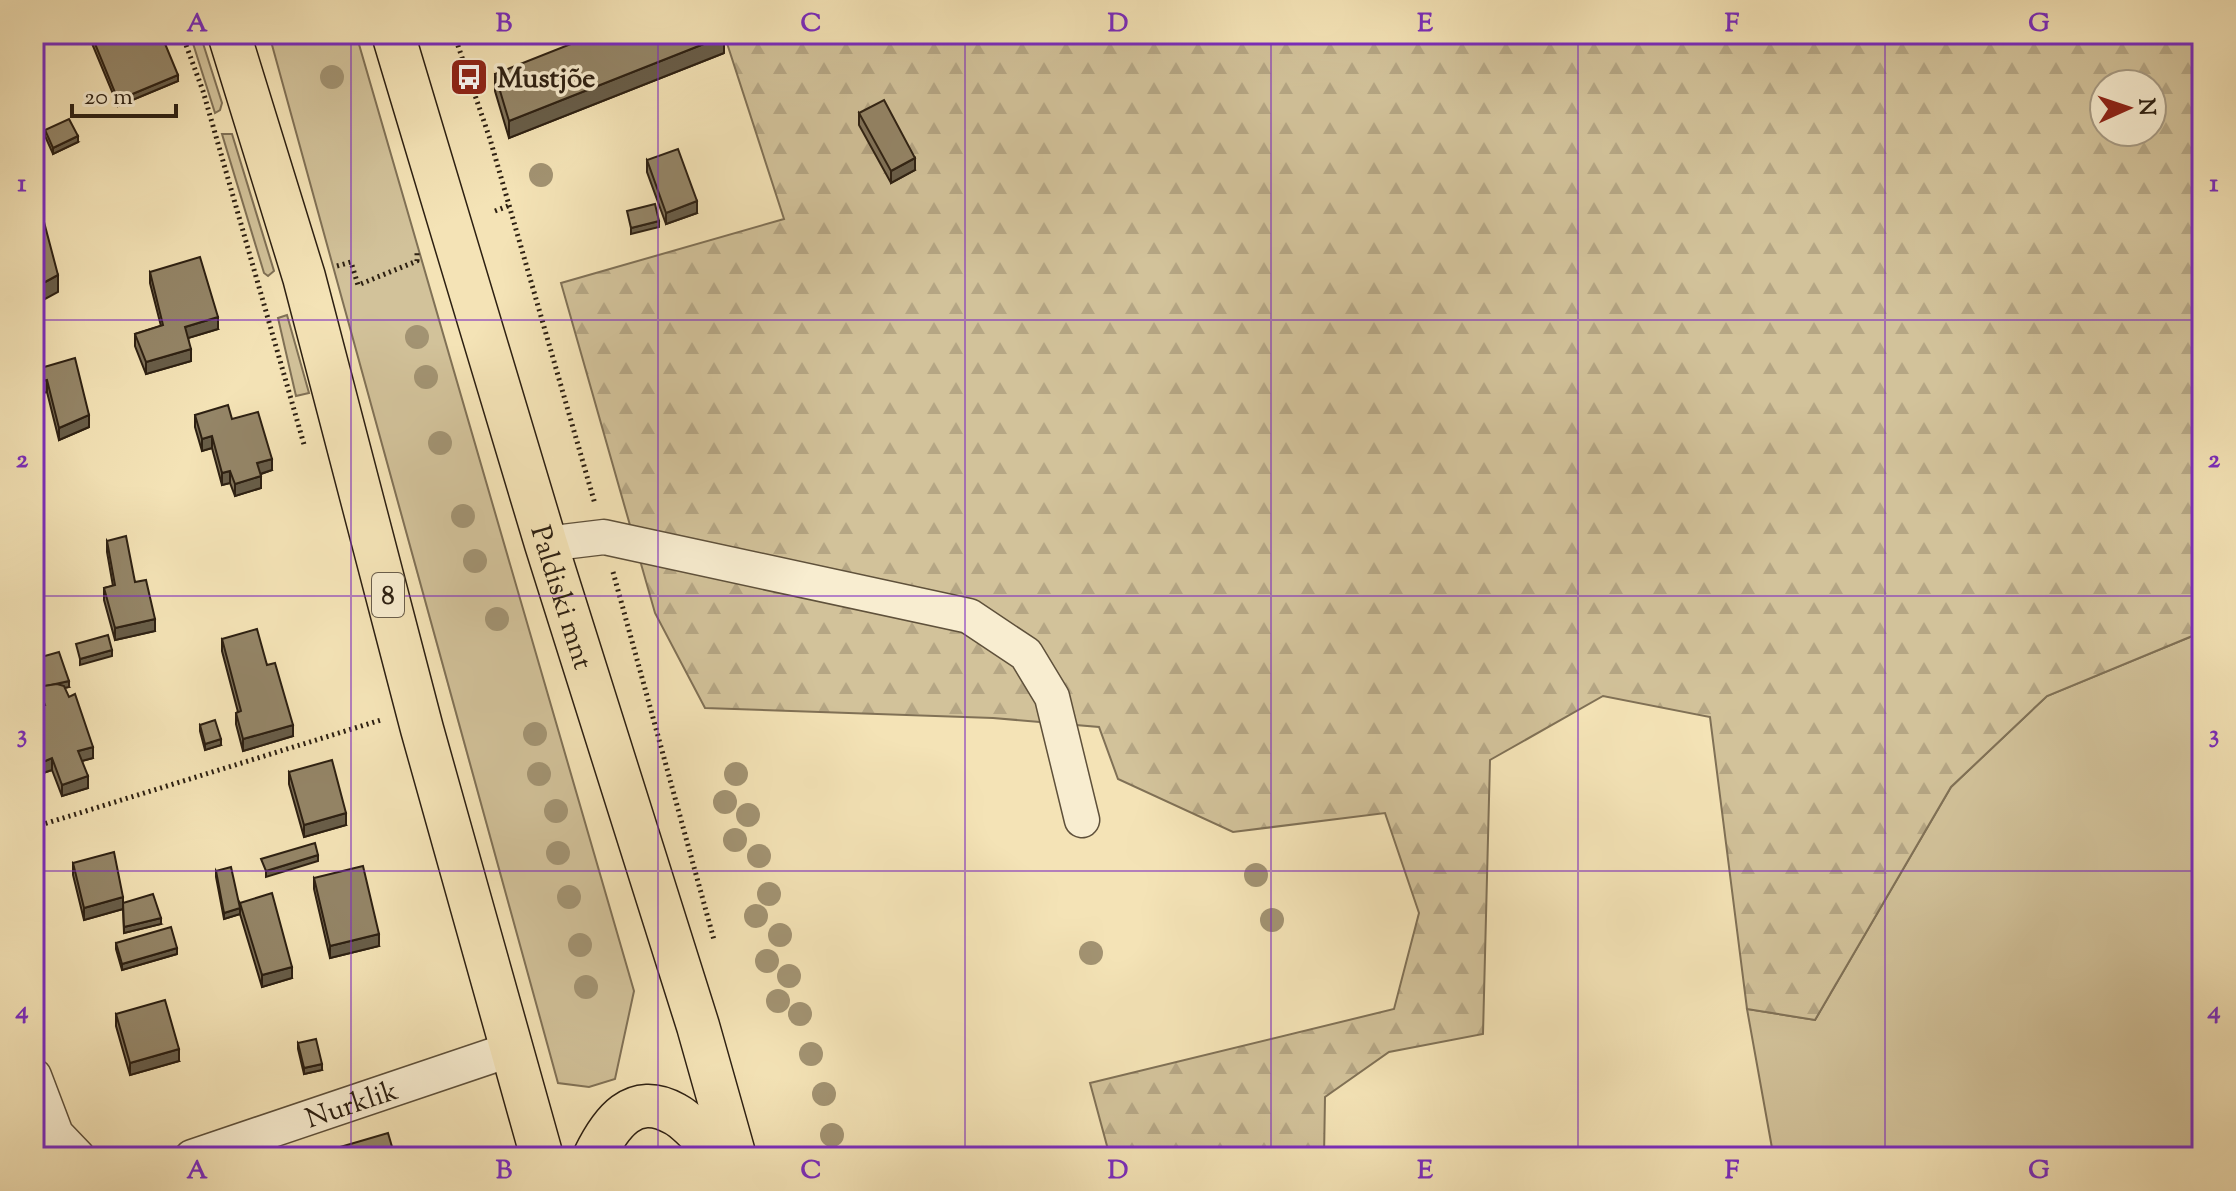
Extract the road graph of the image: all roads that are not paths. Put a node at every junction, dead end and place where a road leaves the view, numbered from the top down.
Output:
1 (229, 34) edge
2 (393, 34) edge
3 (546, 544) junction
4 (1082, 820) dead end
5 (512, 1049) junction
6 (34, 1076) edge
7 (78, 1157) edge
8 (192, 1157) edge
9 (542, 1157) edge
10 (594, 1157) edge
11 (721, 1157) edge
12 (735, 1157) edge

1 - 5 main road, 8
2 - 3 main road, Paldiski mnt
3 - 4 street
3 - 12 main road, Paldiski mnt
5 - 8 street, Nurklik
5 - 9 main road, 8
6 - 7 street
10 - 11 main road

